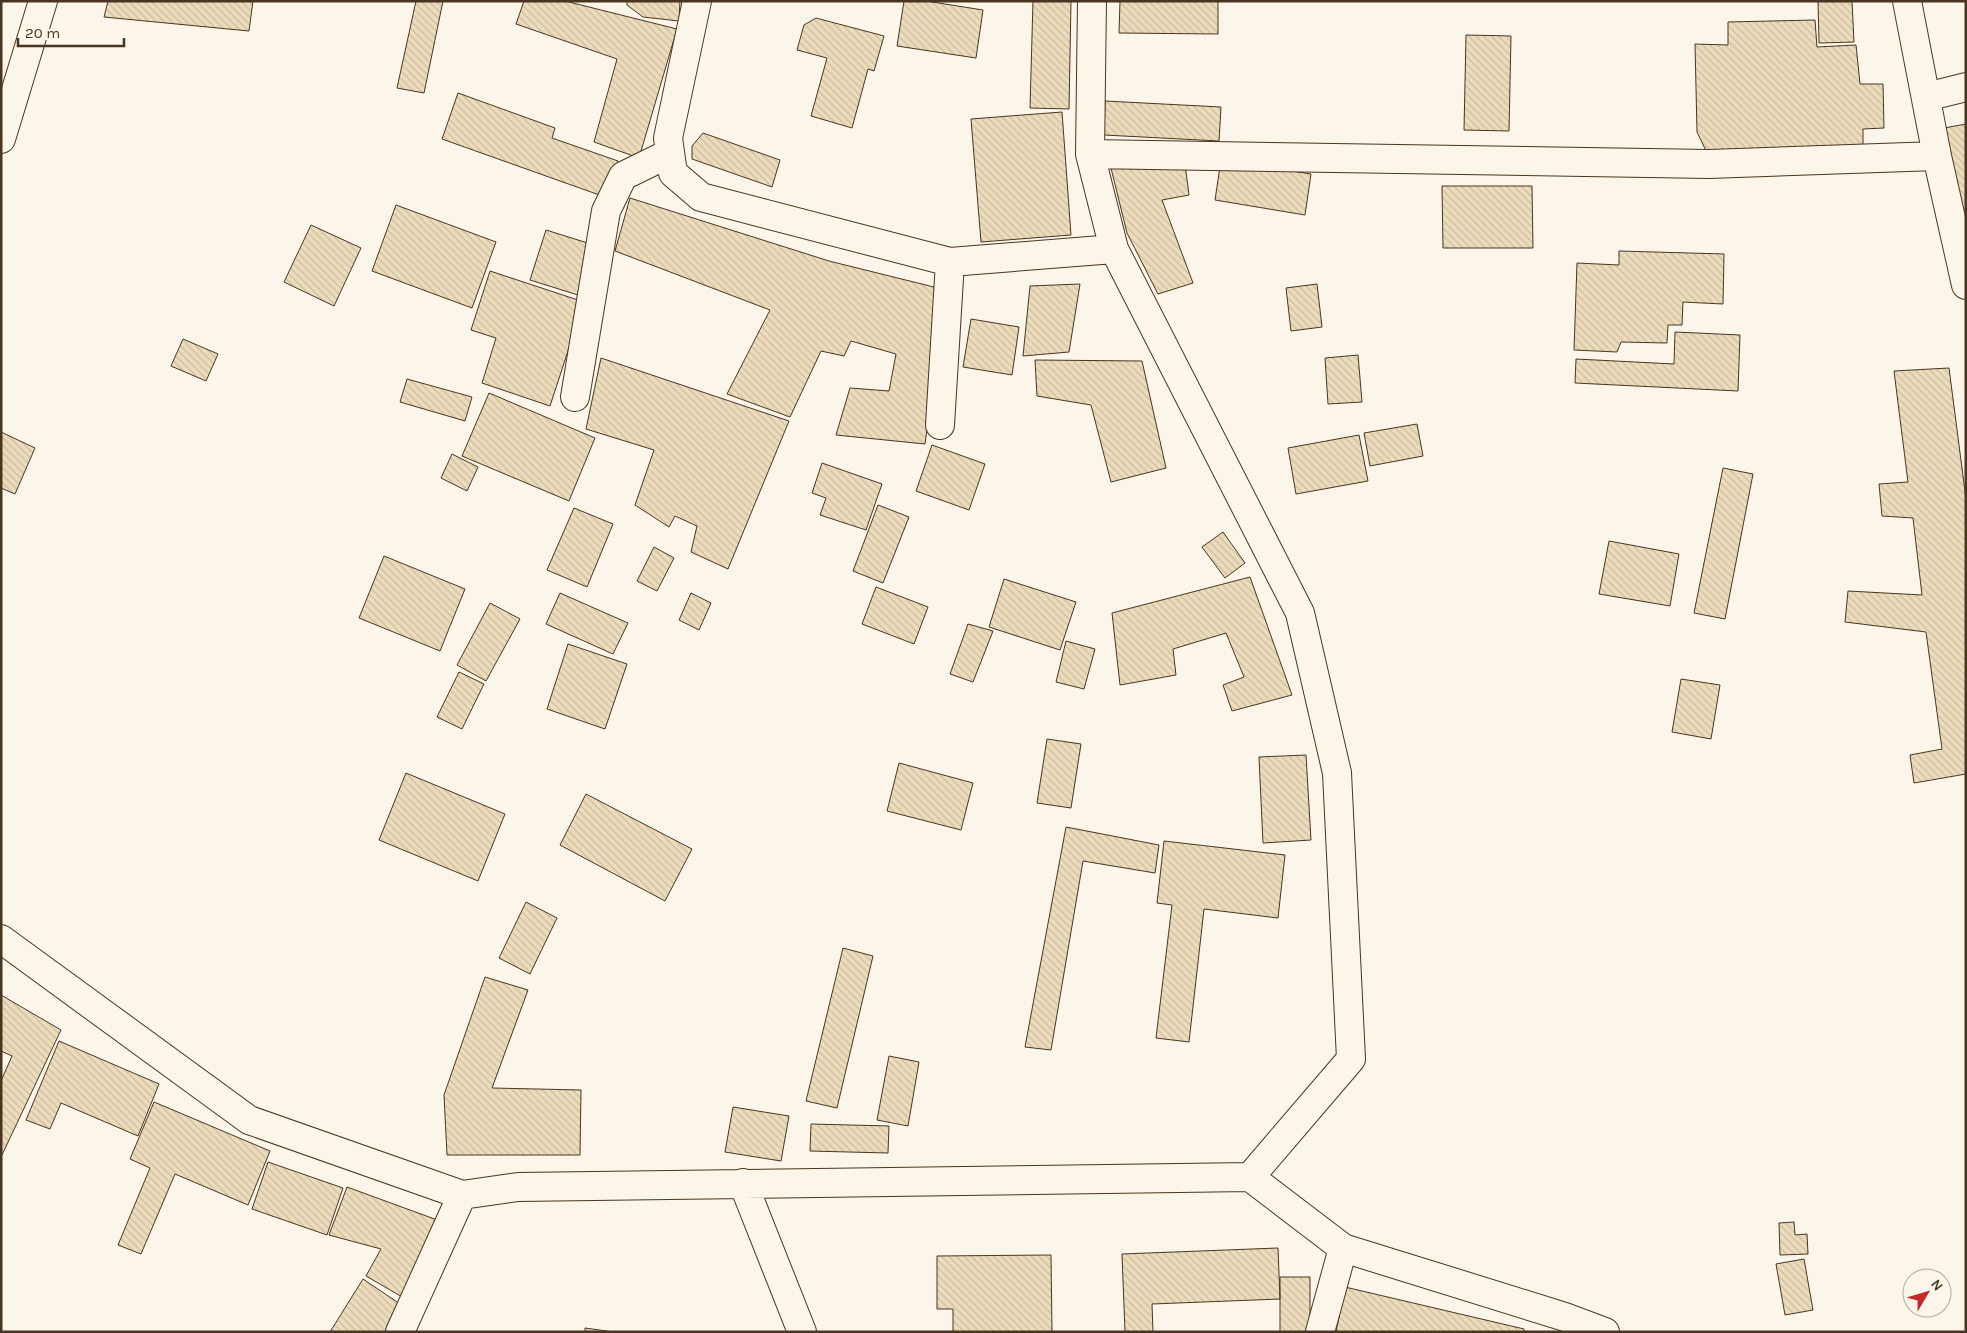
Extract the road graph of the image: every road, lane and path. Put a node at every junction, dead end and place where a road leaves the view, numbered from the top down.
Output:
1 (43, 1) edge
2 (697, 1) edge
3 (1092, 1) edge
4 (1907, 1) edge
5 (1966, 87) edge
6 (1926, 97) junction
7 (1, 139) edge
8 (670, 153) junction
9 (1090, 154) junction
10 (1937, 156) junction
11 (1114, 249) junction
12 (950, 262) junction
13 (1966, 285) edge
14 (575, 397) dead end
15 (940, 425) dead end
16 (1, 939) edge
17 (1250, 1177) junction
18 (743, 1184) junction
19 (462, 1195) junction
20 (1343, 1248) junction
21 (400, 1332) edge
22 (802, 1332) edge
23 (1320, 1332) edge
24 (1604, 1332) edge

1 - 7 street
2 - 8 street
3 - 9 street
4 - 6 street
5 - 6 street
6 - 10 street
8 - 12 street
8 - 14 street
9 - 10 street
9 - 11 street
10 - 13 street
11 - 12 street
11 - 17 street
12 - 15 street
16 - 19 street
17 - 18 street
17 - 20 street
18 - 19 street
18 - 22 street
19 - 21 street
20 - 23 street
20 - 24 street

